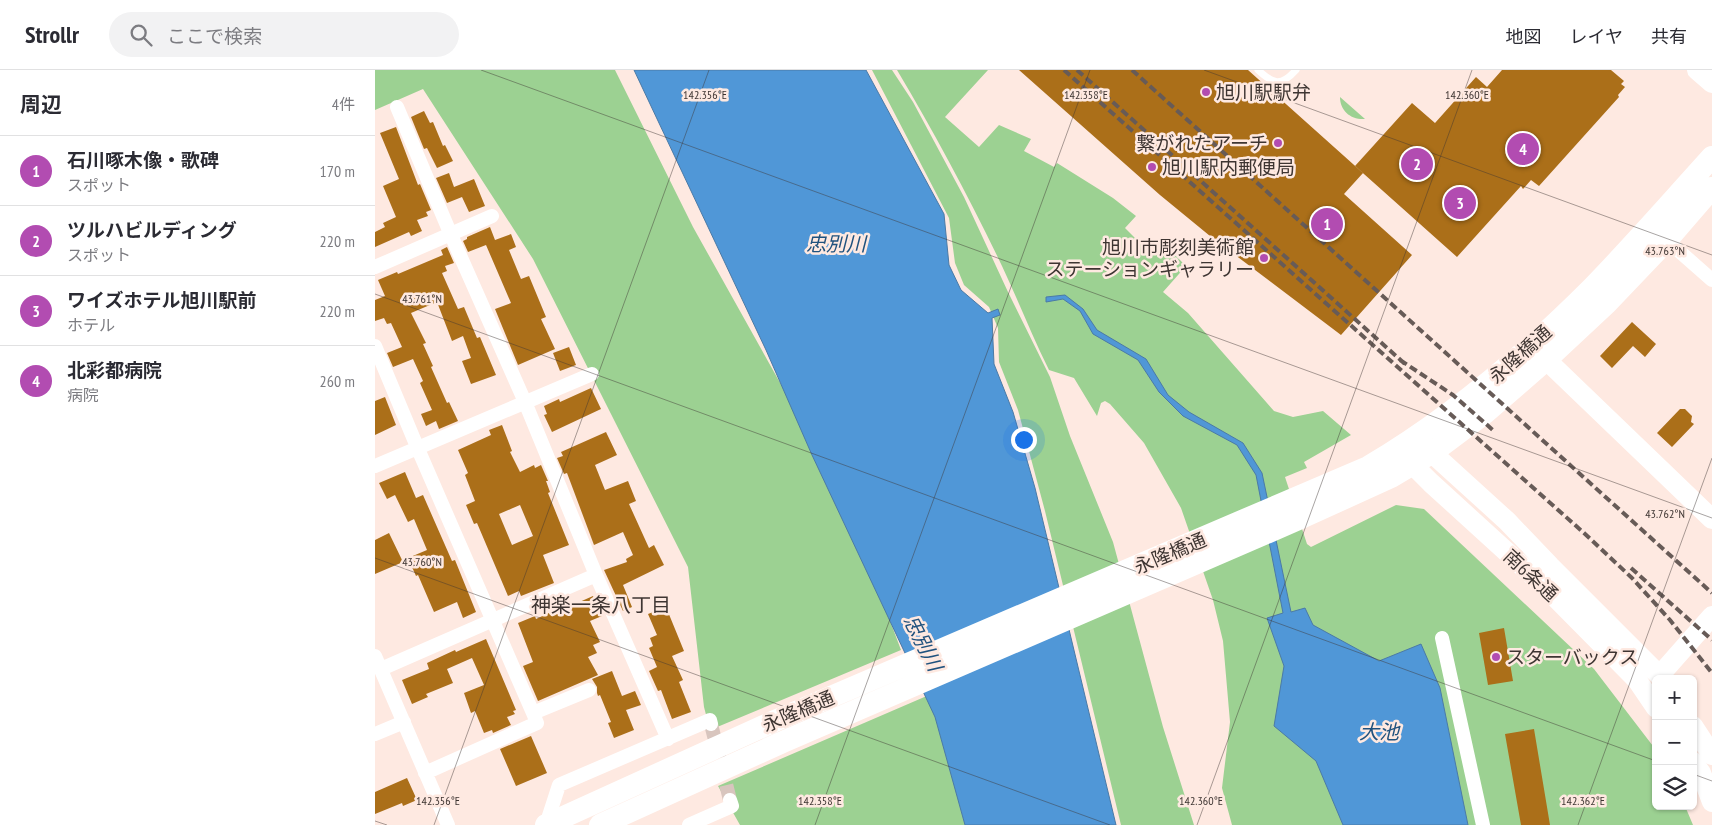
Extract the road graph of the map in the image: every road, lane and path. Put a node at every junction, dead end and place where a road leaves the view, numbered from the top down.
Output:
1 (1258, 70) edge
2 (1296, 70) edge
3 (1697, 70) edge
4 (1712, 84) edge
5 (397, 107) dead end
6 (1712, 157) edge
7 (1712, 188) edge
8 (493, 216) dead end
9 (1650, 225) junction
10 (451, 235) junction
11 (1667, 240) junction
12 (375, 266) edge
13 (1712, 280) edge
14 (375, 346) edge
15 (1539, 353) junction
16 (592, 374) dead end
17 (525, 402) junction
18 (417, 449) junction
19 (1409, 450) junction
20 (1433, 452) junction
21 (375, 466) edge
22 (1712, 519) edge
23 (1145, 574) junction
24 (595, 575) junction
25 (1712, 616) edge
26 (492, 620) junction
27 (1442, 638) dead end
28 (375, 656) edge
29 (381, 669) junction
30 (1659, 675) edge
31 (1663, 675) edge
32 (589, 690) dead end
33 (1652, 702) edge
34 (533, 712) junction
35 (404, 722) junction
36 (711, 724) dead end
37 (1697, 732) edge
38 (375, 734) edge
39 (668, 739) junction
40 (1712, 755) edge
41 (1695, 765) edge
42 (425, 772) junction
43 (730, 800) dead end
44 (1712, 802) edge
45 (448, 825) edge
46 (546, 825) edge
47 (600, 825) edge
48 (689, 825) edge
49 (1483, 825) edge

1 - 2 lane
3 - 4 street
5 - 10 street
6 - 9 main road, 永隆橋通
7 - 11 main road, 永隆橋通
8 - 10 street
9 - 11 street
9 - 15 main road, 永隆橋通
10 - 12 street
10 - 17 street
11 - 13 street
11 - 15 main road, 永隆橋通
14 - 18 street
15 - 19 main road, 永隆橋通
15 - 20 main road, 永隆橋通
15 - 22 street
16 - 17 street
17 - 18 street
17 - 24 street
18 - 21 street
18 - 26 street
19 - 20 main road, 永隆橋通
19 - 23 main road, 永隆橋通
19 - 33 street, 南6条通
20 - 30 street, 南6条通
23 - 46 main road, 永隆橋通
23 - 47 main road, 永隆橋通
24 - 26 street
24 - 39 street
25 - 31 street
26 - 29 street
26 - 34 street
27 - 49 street
28 - 29 street
29 - 35 street
32 - 34 street
34 - 42 street
35 - 38 street
35 - 42 street
36 - 39 street
37 - 40 street
39 - 46 street
41 - 44 street
42 - 45 street
43 - 48 street

